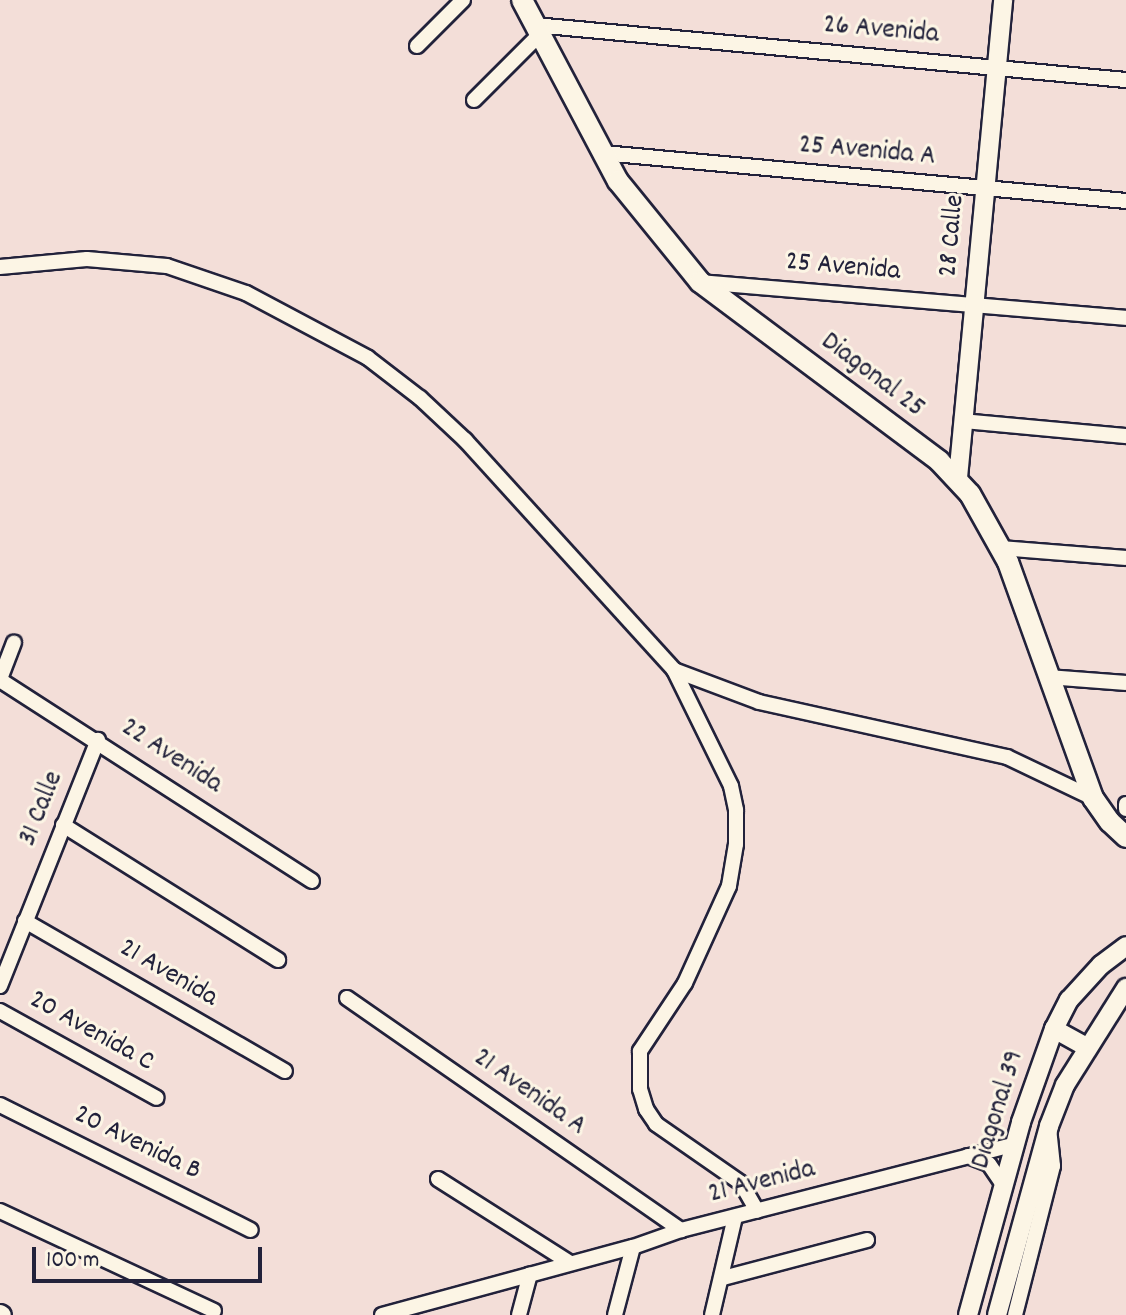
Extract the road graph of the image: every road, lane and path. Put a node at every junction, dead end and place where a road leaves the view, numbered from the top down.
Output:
1 (463, 0) edge
2 (522, 0) edge
3 (1003, 0) edge
4 (537, 30) junction
5 (417, 46) dead end
6 (997, 68) junction
7 (1126, 80) edge
8 (474, 100) dead end
9 (603, 153) junction
10 (985, 189) junction
11 (1126, 201) edge
12 (0, 267) edge
13 (700, 282) junction
14 (974, 305) junction
15 (1126, 318) edge
16 (963, 421) junction
17 (1126, 436) edge
18 (958, 478) junction
19 (1001, 548) junction
20 (1126, 558) edge
21 (14, 643) dead end
22 (674, 670) junction
23 (1048, 677) junction
24 (0, 680) edge
25 (1126, 683) edge
26 (98, 740) junction
27 (1093, 798) junction
28 (63, 825) junction
29 (1126, 837) edge
30 (312, 881) dead end
31 (25, 921) junction
32 (1126, 946) edge
33 (278, 960) dead end
34 (1085, 983) junction
35 (0, 984) edge
36 (1126, 988) edge
37 (347, 998) dead end
38 (1111, 1007) junction
39 (0, 1011) edge
40 (1054, 1029) junction
41 (1087, 1047) junction
42 (285, 1071) dead end
43 (157, 1098) dead end
44 (0, 1105) edge
45 (1049, 1126) junction
46 (1015, 1144) junction
47 (968, 1156) junction
48 (438, 1179) dead end
49 (1004, 1186) junction
50 (0, 1211) edge
51 (757, 1211) junction
52 (735, 1217) junction
53 (251, 1230) dead end
54 (681, 1230) junction
55 (867, 1240) dead end
56 (633, 1247) junction
57 (569, 1262) junction
58 (530, 1274) junction
59 (723, 1278) junction
60 (428, 1309) edge
61 (214, 1311) dead end
62 (382, 1315) edge
63 (519, 1315) edge
64 (615, 1315) edge
65 (712, 1315) edge
66 (968, 1315) edge
67 (997, 1315) edge
68 (1015, 1315) edge

1 - 5 street
2 - 4 main road, Diagonal 25
3 - 6 street, 28 Calle
4 - 6 street, 26 Avenida
4 - 8 street
4 - 9 main road, Diagonal 25
6 - 7 street, 26 Avenida
6 - 10 street, 28 Calle
9 - 10 street, 25 Avenida A
9 - 13 main road, Diagonal 25
10 - 11 street, 25 Avenida A
10 - 14 street, 28 Calle
12 - 22 street
13 - 14 street, 25 Avenida
13 - 18 main road, Diagonal 25
14 - 15 street, 25 Avenida
14 - 16 street, 28 Calle
16 - 17 street
16 - 18 street, 28 Calle
18 - 19 main road, Diagonal 25
19 - 20 street
19 - 23 main road, Diagonal 25
21 - 24 street
22 - 27 street
22 - 51 street
23 - 25 street
23 - 27 main road, Diagonal 25
24 - 26 street, 22 Avenida
26 - 28 street, 31 Calle
26 - 30 street, 22 Avenida
27 - 29 main road, Diagonal 25
28 - 31 street, 31 Calle
28 - 33 street
31 - 35 street, 31 Calle
31 - 42 street, 21 Avenida
32 - 34 street, Diagonal 39
34 - 38 street
34 - 40 street, Diagonal 39
36 - 38 street, Diagonal 39
37 - 54 street, 21 Avenida A
38 - 41 street, Diagonal 39
39 - 43 street, 20 Avenida C
40 - 41 street
40 - 46 street, Diagonal 39
41 - 45 street, Diagonal 39
44 - 53 street, 20 Avenida B
45 - 67 street, Diagonal 39
45 - 68 street
46 - 47 street, 21 Avenida
46 - 49 street, Diagonal 39
47 - 49 street
47 - 51 street, 21 Avenida
48 - 57 street
49 - 66 street, Diagonal 39
50 - 61 street
51 - 52 street, 21 Avenida
52 - 54 street, 21 Avenida
52 - 59 street
54 - 56 street, 21 Avenida
55 - 59 street
56 - 57 street, 21 Avenida
56 - 64 street
57 - 58 street, 21 Avenida
58 - 60 street, 21 Avenida
58 - 63 street
59 - 65 street
60 - 62 street, 21 Avenida

